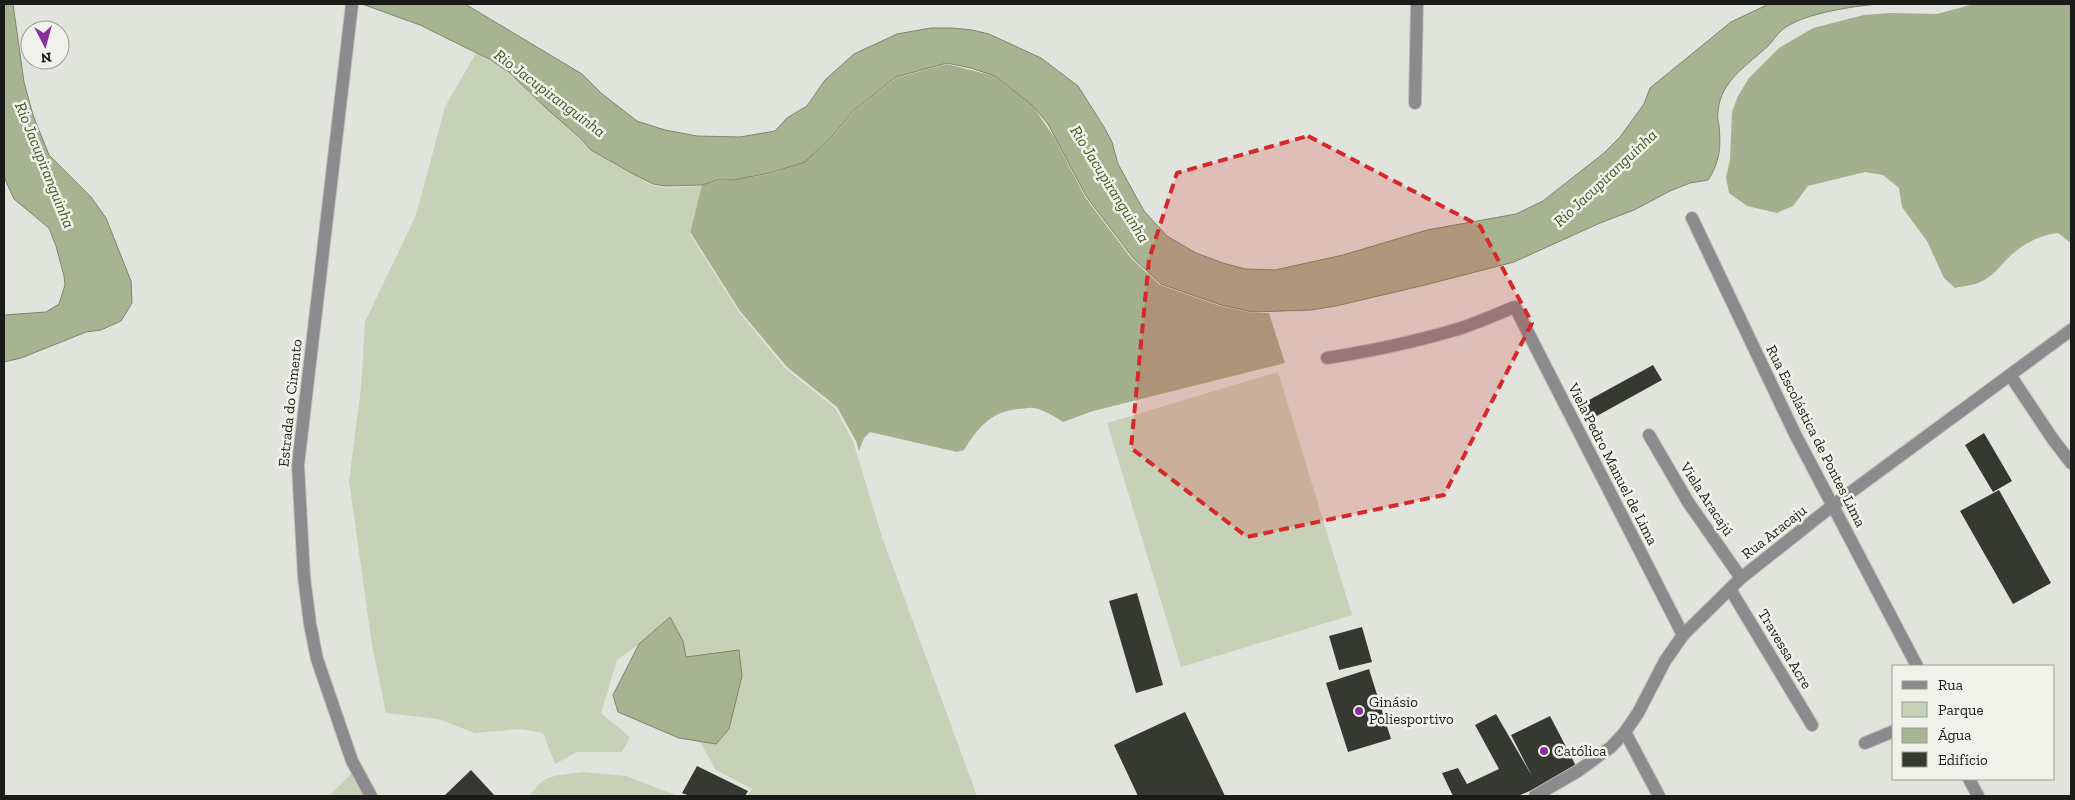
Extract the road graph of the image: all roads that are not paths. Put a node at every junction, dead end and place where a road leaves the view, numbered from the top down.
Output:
1 (352, 4) edge
2 (1418, 4) edge
3 (1415, 103) dead end
4 (1692, 218) dead end
5 (2071, 330) edge
6 (1327, 358) dead end
7 (2010, 374) junction
8 (1649, 436) dead end
9 (2071, 463) edge
10 (1832, 506) junction
11 (1741, 578) junction
12 (1730, 589) junction
13 (1683, 634) junction
14 (1916, 665) edge
15 (1812, 726) dead end
16 (1625, 732) junction
17 (1892, 732) edge
18 (1865, 743) dead end
19 (1970, 780) edge
20 (371, 796) edge
21 (1536, 796) edge
22 (1659, 796) edge
23 (1978, 796) edge

1 - 20 street, Estrada do Cimento
2 - 3 street
4 - 10 street, Rua Escolástica de Pontes Lima
5 - 7 street, Rua Aracaju
6 - 13 street, Viela Pedro Manuel de Lima
7 - 9 street
7 - 10 street, Rua Aracaju
8 - 11 street, Viela Aracajú
10 - 11 street, Rua Aracaju
10 - 14 street, Rua Escolástica de Pontes Lima
11 - 12 street, Rua Aracaju
12 - 13 street, Rua Aracaju
12 - 15 street, Travessa Acre
13 - 16 street, Rua Aracaju
16 - 21 street, Rua Aracaju
16 - 22 street
17 - 18 street
19 - 23 street

